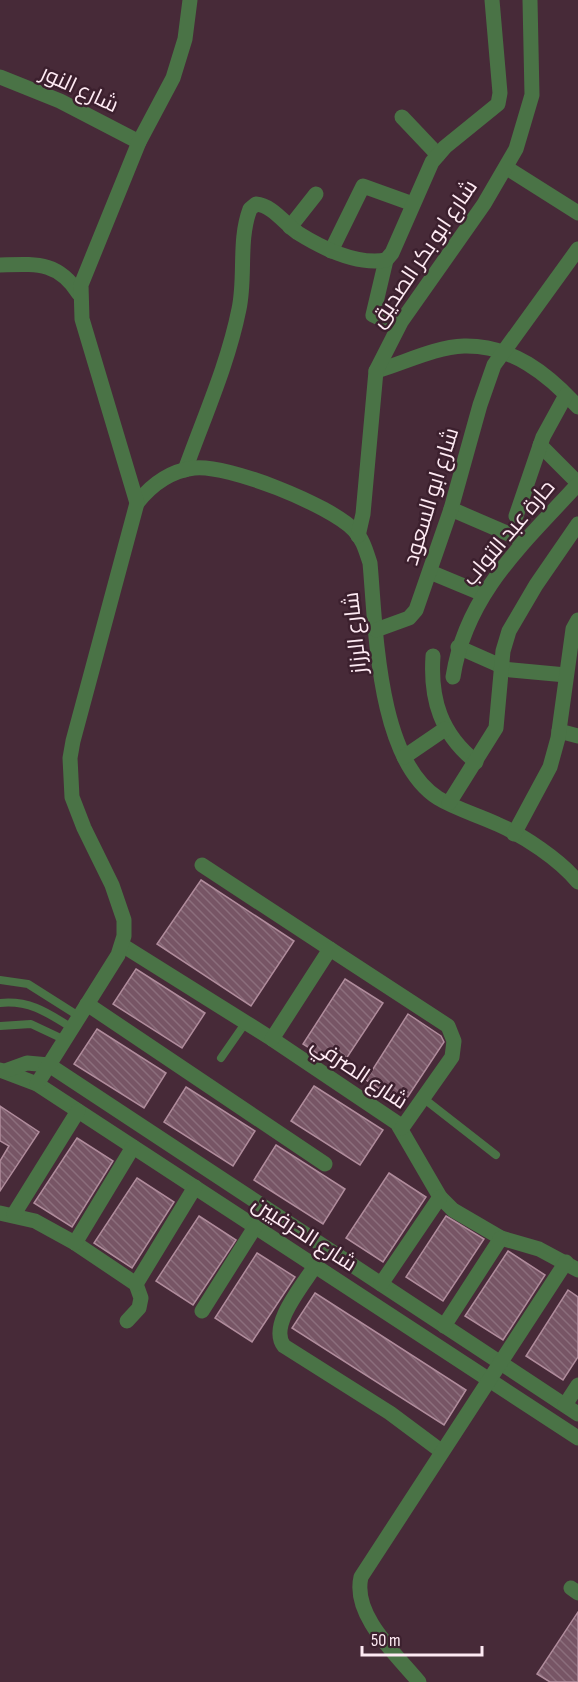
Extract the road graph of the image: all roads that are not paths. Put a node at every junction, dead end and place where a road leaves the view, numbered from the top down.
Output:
1 (190, 0) edge
2 (492, 0) edge
3 (530, 0) edge
4 (0, 77) edge
5 (402, 117) dead end
6 (139, 142) junction
7 (438, 155) junction
8 (507, 168) junction
9 (316, 194) dead end
10 (413, 204) junction
11 (578, 213) edge
12 (290, 227) junction
13 (578, 249) edge
14 (331, 251) junction
15 (386, 260) junction
16 (0, 265) edge
17 (79, 294) junction
18 (398, 327) junction
19 (501, 352) junction
20 (376, 371) junction
21 (566, 395) junction
22 (578, 407) edge
23 (540, 445) junction
24 (185, 470) junction
25 (578, 484) edge
26 (137, 503) junction
27 (451, 508) junction
28 (516, 516) dead end
29 (578, 524) edge
30 (358, 536) junction
31 (525, 541) junction
32 (430, 572) junction
33 (483, 594) junction
34 (578, 620) edge
35 (376, 630) junction
36 (458, 647) junction
37 (433, 656) dead end
38 (501, 668) junction
39 (566, 675) junction
40 (453, 677) dead end
41 (445, 729) junction
42 (559, 731) junction
43 (578, 736) edge
44 (404, 757) junction
45 (476, 762) junction
46 (449, 803) junction
47 (514, 834) junction
48 (202, 865) dead end
49 (578, 882) edge
50 (122, 945) junction
51 (330, 948) junction
52 (0, 980) edge
53 (0, 1003) edge
54 (76, 1022) junction
55 (246, 1022) junction
56 (0, 1026) edge
57 (272, 1039) junction
58 (221, 1058) dead end
59 (49, 1065) junction
60 (2, 1073) edge
61 (37, 1084) junction
62 (423, 1098) junction
63 (78, 1111) junction
64 (402, 1128) junction
65 (133, 1147) junction
66 (496, 1155) dead end
67 (325, 1164) dead end
68 (195, 1187) junction
69 (440, 1197) junction
70 (7, 1214) edge
71 (255, 1227) junction
72 (501, 1238) junction
73 (75, 1243) junction
74 (315, 1266) junction
75 (572, 1266) edge
76 (136, 1284) junction
77 (381, 1284) junction
78 (202, 1311) dead end
79 (127, 1321) dead end
80 (444, 1326) junction
81 (502, 1364) junction
82 (491, 1381) junction
83 (578, 1385) edge
84 (571, 1409) edge
85 (578, 1438) edge
86 (441, 1450) junction
87 (418, 1682) edge

1 - 6 street
2 - 7 street
3 - 8 street, شارع ابو بكر الصديق
4 - 6 street, شارع النور
5 - 7 street
6 - 17 street
7 - 10 street
8 - 11 street
8 - 18 street, شارع ابو بكر الصديق
9 - 12 street
10 - 14 street
10 - 15 street
12 - 14 street
12 - 24 street
13 - 19 street, شارع ابو السعود
14 - 15 street
15 - 18 street
16 - 17 street
17 - 26 street
18 - 20 street, شارع ابو بكر الصديق
19 - 20 street
19 - 21 street
19 - 27 street, شارع ابو السعود
20 - 30 street, شارع ابو بكر الصديق
21 - 22 street
21 - 23 street
23 - 25 street
23 - 28 street
24 - 26 street, شارع الرزاز
24 - 30 street, شارع الرزاز
25 - 31 street, حارة عبد التواب
26 - 50 street
27 - 31 street
27 - 32 street, شارع ابو السعود
29 - 38 street
30 - 35 street, شارع الرزاز
31 - 33 street, حارة عبد التواب
32 - 33 street
32 - 35 street, شارع ابو السعود
33 - 36 street, حارة عبد التواب
34 - 39 street
35 - 44 street, شارع الرزاز
36 - 38 street
36 - 40 street, حارة عبد التواب
37 - 41 street
38 - 39 street
38 - 45 street
39 - 42 street
41 - 44 street
41 - 45 street
42 - 43 street
42 - 47 street
44 - 46 street, شارع الرزاز
45 - 46 street
46 - 47 street, شارع الرزاز
47 - 49 street, شارع الرزاز
48 - 51 street
50 - 54 street
50 - 55 street, شارع الصرفي
51 - 57 street
51 - 62 street
52 - 54 lane
53 - 54 lane
54 - 56 lane
54 - 59 street
54 - 67 street
55 - 57 street, شارع الصرفي
55 - 58 lane
57 - 64 street, شارع الصرفي
59 - 60 street, شارع الحرفيين
59 - 61 street
59 - 77 street, شارع الحرفيين
60 - 61 street, شارع الحرفيين
61 - 63 street, شارع الحرفيين
62 - 64 street
62 - 66 lane
63 - 65 street, شارع الحرفيين
63 - 70 street
64 - 69 street, شارع الصرفي
65 - 68 street, شارع الحرفيين
65 - 73 street
68 - 71 street, شارع الحرفيين
68 - 76 street
69 - 72 street, شارع الصرفي
69 - 77 street
70 - 73 street
71 - 74 street, شارع الحرفيين
71 - 78 street
72 - 75 street, شارع الصرفي
72 - 80 street
73 - 76 street
74 - 82 street, شارع الحرفيين
74 - 86 street
75 - 81 street
76 - 79 street
77 - 80 street, شارع الحرفيين
80 - 81 street, شارع الحرفيين
81 - 82 street
81 - 84 street, شارع الحرفيين
82 - 85 street, شارع الحرفيين
82 - 86 street
83 - 84 street
86 - 87 street

